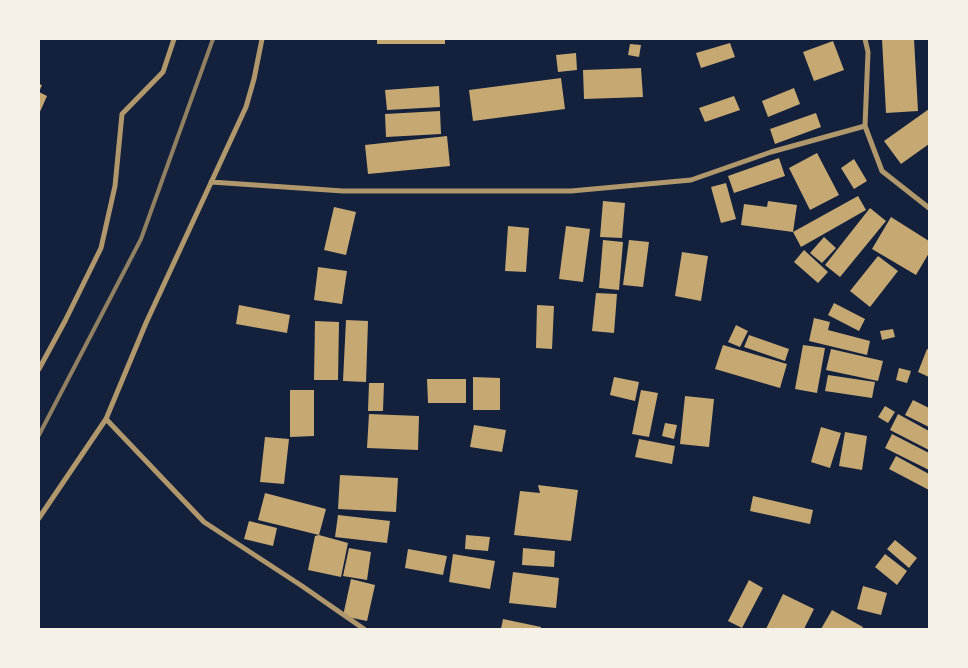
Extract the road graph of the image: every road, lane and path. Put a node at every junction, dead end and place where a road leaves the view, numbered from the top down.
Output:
1 (174, 39) edge
2 (262, 39) edge
3 (865, 39) edge
4 (865, 126) junction
5 (211, 182) junction
6 (929, 208) edge
7 (39, 369) edge
8 (106, 419) junction
9 (39, 518) edge
10 (364, 629) edge

1 - 7 street
2 - 5 street
3 - 4 street
4 - 5 street
4 - 6 street
5 - 8 street
8 - 9 street
8 - 10 street

